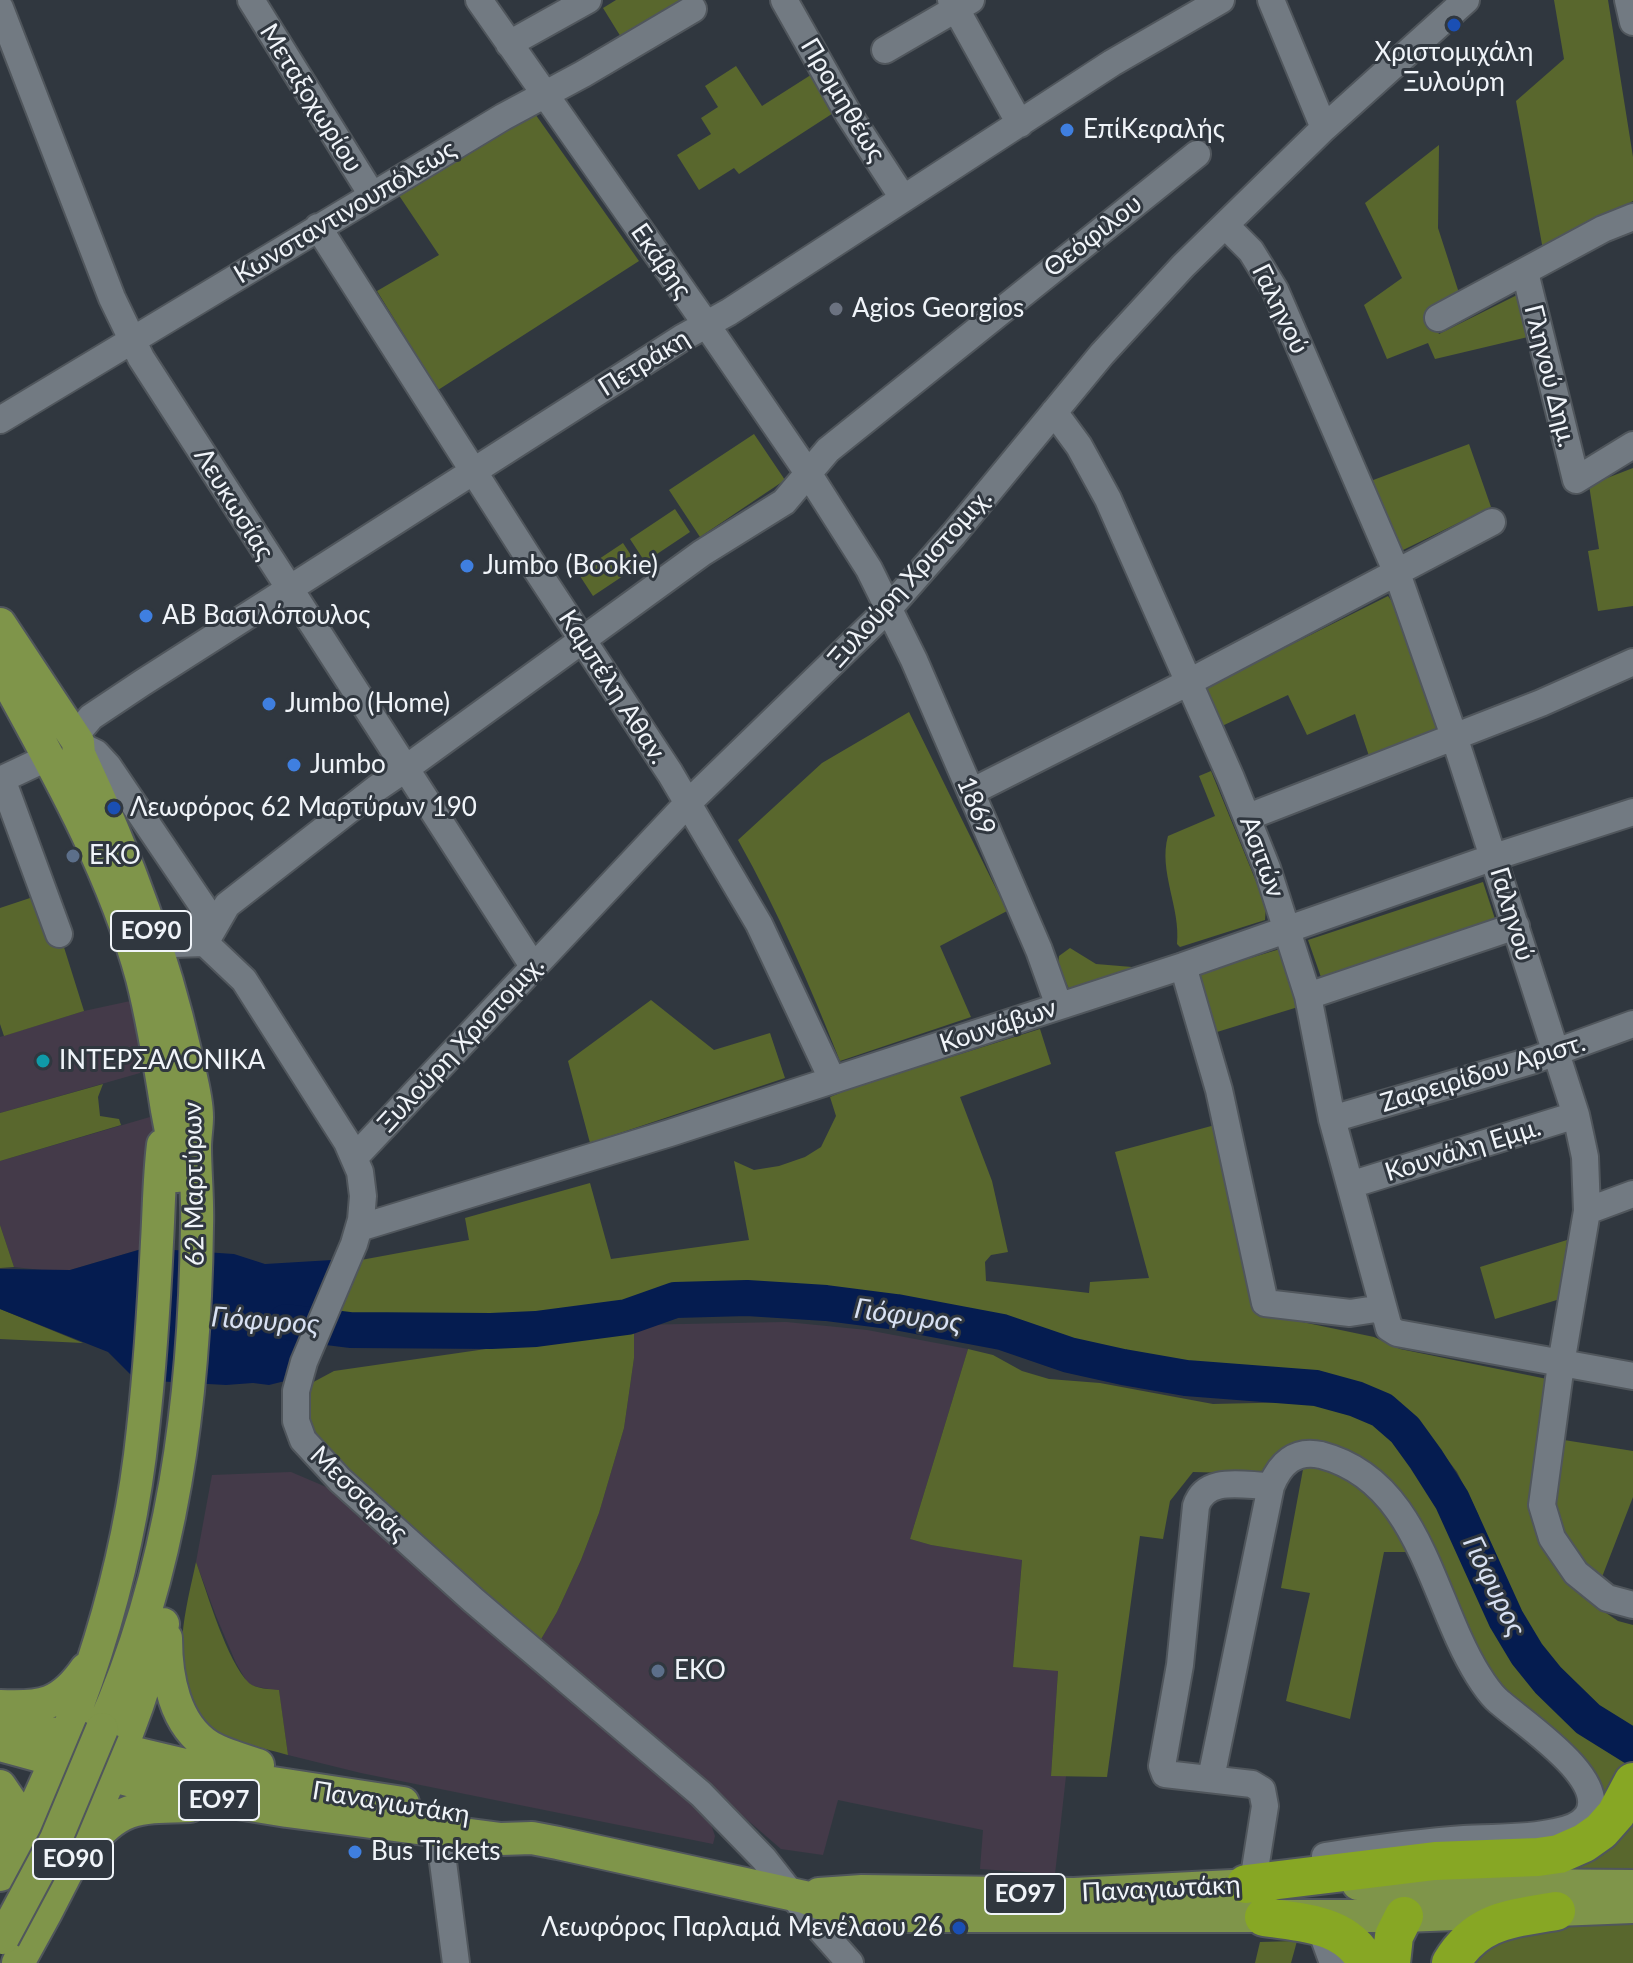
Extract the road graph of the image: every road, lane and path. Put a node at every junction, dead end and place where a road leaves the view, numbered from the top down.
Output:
1 (251, 0) edge
2 (479, 0) edge
3 (588, 0) edge
4 (784, 0) edge
5 (1221, 0) edge
6 (1271, 0) edge
7 (1628, 0) edge
8 (959, 3) edge
9 (1454, 4) edge
10 (0, 8) edge
11 (693, 9) dead end
12 (1633, 22) edge
13 (509, 44) junction
14 (885, 50) dead end
15 (543, 95) junction
16 (1020, 124) junction
17 (1324, 128) junction
18 (1197, 154) dead end
19 (372, 195) junction
20 (903, 198) junction
21 (1633, 217) edge
22 (1225, 225) junction
23 (318, 227) junction
24 (1525, 272) junction
25 (1438, 318) dead end
26 (706, 324) junction
27 (131, 341) junction
28 (1054, 412) junction
29 (0, 420) edge
30 (1633, 445) edge
31 (474, 471) junction
32 (808, 473) junction
33 (1492, 522) dead end
34 (1397, 573) junction
35 (289, 590) junction
36 (890, 607) junction
37 (0, 624) edge
38 (582, 639) junction
39 (1633, 662) edge
40 (3, 681) edge
41 (1189, 682) junction
42 (1454, 736) junction
43 (65, 749) junction
44 (405, 769) junction
45 (1, 780) edge
46 (971, 792) junction
47 (687, 804) junction
48 (1633, 812) edge
49 (1248, 817) junction
50 (1494, 857) junction
51 (1516, 926) junction
52 (1288, 929) junction
53 (59, 934) dead end
54 (205, 943) junction
55 (158, 951) junction
56 (533, 966) junction
57 (1183, 966) junction
58 (1308, 996) junction
59 (1059, 1006) junction
60 (1633, 1024) edge
61 (1556, 1052) junction
62 (832, 1079) junction
63 (182, 1115) junction
64 (1576, 1115) junction
65 (1332, 1119) junction
66 (355, 1157) junction
67 (1350, 1185) junction
68 (1633, 1194) edge
69 (1587, 1211) junction
70 (359, 1228) junction
71 (188, 1244) junction
72 (1387, 1320) junction
73 (1561, 1364) junction
74 (1633, 1376) edge
75 (179, 1385) junction
76 (1271, 1486) junction
77 (169, 1601) junction
78 (1633, 1605) edge
79 (95, 1657) junction
80 (0, 1706) edge
81 (0, 1721) edge
82 (0, 1745) edge
83 (91, 1746) junction
84 (1211, 1778) junction
85 (1633, 1782) edge
86 (0, 1786) edge
87 (340, 1794) junction
88 (249, 1806) junction
89 (439, 1831) junction
90 (532, 1838) junction
91 (0, 1875) edge
92 (1633, 1886) edge
93 (1255, 1887) junction
94 (798, 1896) junction
95 (1412, 1900) junction
96 (1633, 1907) edge
97 (47, 1911) junction
98 (1556, 1911) junction
99 (1320, 1927) junction
100 (5, 1941) edge
101 (456, 1963) edge
102 (850, 1963) edge
103 (1333, 1963) edge
104 (1367, 1963) edge
105 (1391, 1963) edge
106 (1451, 1963) edge

1 - 19 street, Μεταξοχωρίου
2 - 13 street, Εκάβης
3 - 13 street
4 - 20 street, Προμηθέως
5 - 16 street, Πετράκη
6 - 17 street
7 - 12 street
8 - 14 street
8 - 16 street
9 - 17 street, Ξυλούρη Χριστομιχ.
10 - 27 street, Λευκωσίας
11 - 15 street, Κωνσταντινουπόλεως
13 - 15 street, Εκάβης
15 - 19 street, Κωνσταντινουπόλεως
15 - 26 street, Εκάβης
16 - 20 street, Πετράκη
17 - 22 street, Ξυλούρη Χριστομιχ.
18 - 32 street, Θεόφιλου
19 - 23 street, Κωνσταντινουπόλεως
20 - 26 street, Πετράκη
21 - 24 street
22 - 28 street, Ξυλούρη Χριστομιχ.
22 - 34 street, Γαληνού
23 - 27 street, Κωνσταντινουπόλεως
23 - 31 street, Καμπέλη Αθαν.
24 - 25 street
24 - 30 street, Γληνού Δημ.
26 - 31 street, Πετράκη
26 - 32 street, Εκάβης
27 - 29 street, Κωνσταντινουπόλεως
27 - 35 street, Λευκωσίας
28 - 36 street, Ξυλούρη Χριστομιχ.
28 - 41 street, Ασιτών
31 - 35 street, Πετράκη
31 - 38 street, Καμπέλη Αθαν.
32 - 36 street, Εκάβης
32 - 38 street, Θεόφιλου
33 - 34 street
34 - 41 street
34 - 42 street, Γαληνού
35 - 43 street, Πετράκη
35 - 44 street, Λευκωσίας
36 - 46 street, 1869
36 - 47 street, Ξυλούρη Χριστομιχ.
37 - 43 main road, 62 Μαρτύρων / ΕΟ90
38 - 44 street, Θεόφιλου
38 - 47 street, Καμπέλη Αθαν.
39 - 42 street
40 - 43 main road, 62 Μαρτύρων / ΕΟ90
41 - 46 street
41 - 49 street, Ασιτών
42 - 49 street
42 - 50 street, Γαληνού
43 - 45 street, Πετράκη
43 - 54 street
43 - 55 main road, 62 Μαρτύρων / ΕΟ90
43 - 63 main road, 62 Μαρτύρων / ΕΟ90
44 - 54 street, Θεόφιλου
44 - 56 street, Λευκωσίας
45 - 53 street
46 - 59 street, 1869
47 - 56 street, Ξυλούρη Χριστομιχ.
47 - 62 street, Καμπέλη Αθαν.
48 - 50 street, Κουνάβων
49 - 52 street, Ασιτών
50 - 51 street, Γαληνού
50 - 52 street, Κουνάβων
51 - 58 street
51 - 61 street, Γαληνού
52 - 57 street, Κουνάβων
52 - 58 street, Ασιτών
54 - 55 street
54 - 66 street, Μεσσαράς
55 - 63 main road, 62 Μαρτύρων / ΕΟ90
56 - 66 street, Ξυλούρη Χριστομιχ.
57 - 59 street, Κουνάβων
57 - 72 street
58 - 65 street, Ασιτών
59 - 62 street, Κουνάβων
60 - 61 street, Ζαφειρίδου Αριστ.
61 - 64 street, Γαληνού
61 - 65 street, Ζαφειρίδου Αριστ.
62 - 70 street, Κουνάβων
63 - 71 main road, 62 Μαρτύρων / ΕΟ90
63 - 71 main road, 62 Μαρτύρων / ΕΟ90
64 - 67 street, Κουνάλη Εμμ.
64 - 69 street, Γαληνού
65 - 67 street, Ασιτών
66 - 70 street, Μεσσαράς
67 - 72 street, Ασιτών
68 - 69 street
69 - 73 street, Γαληνού
70 - 94 street, Μεσσαράς
71 - 75 main road, 62 Μαρτύρων / ΕΟ90
71 - 75 main road, ΕΟ90
72 - 73 street
73 - 74 street
73 - 78 street, Γαληνού
75 - 77 main road, ΕΟ90
75 - 79 main road, 62 Μαρτύρων / ΕΟ90
75 - 83 main road, 62 Μαρτύρων / ΕΟ90
76 - 84 street
76 - 84 street
76 - 93 street
77 - 83 main road, ΕΟ90
77 - 87 main road
79 - 80 main road
79 - 83 main road, 62 Μαρτύρων / ΕΟ90
81 - 83 main road, Παναγιωτάκη / ΕΟ97
82 - 83 main road, Παναγιωτάκη / ΕΟ97
83 - 87 main road, Παναγιωτάκη / ΕΟ97
83 - 88 main road, Παναγιωτάκη / ΕΟ97
83 - 91 main road, 62 Μαρτύρων / ΕΟ90
83 - 97 main road, ΕΟ90
83 - 100 main road, 62 Μαρτύρων / ΕΟ90
84 - 93 street
85 - 93 highway
86 - 91 main road
87 - 90 main road, Παναγιωτάκη / ΕΟ97
88 - 89 main road, Παναγιωτάκη / ΕΟ97
88 - 97 main road
89 - 90 main road, Παναγιωτάκη / ΕΟ97
89 - 101 street
90 - 94 main road, ΕΟ97
92 - 95 main road, ΕΟ97
93 - 94 main road, Παναγιωτάκη / ΕΟ97
93 - 95 main road, ΕΟ97
93 - 95 main road, Παναγιωτάκη / ΕΟ97
93 - 99 highway
94 - 102 street, Μεσσαράς
95 - 98 main road, ΕΟ97
95 - 105 highway
96 - 98 main road, ΕΟ97
97 - 100 main road, ΕΟ90
98 - 106 highway
99 - 103 street
99 - 104 highway

